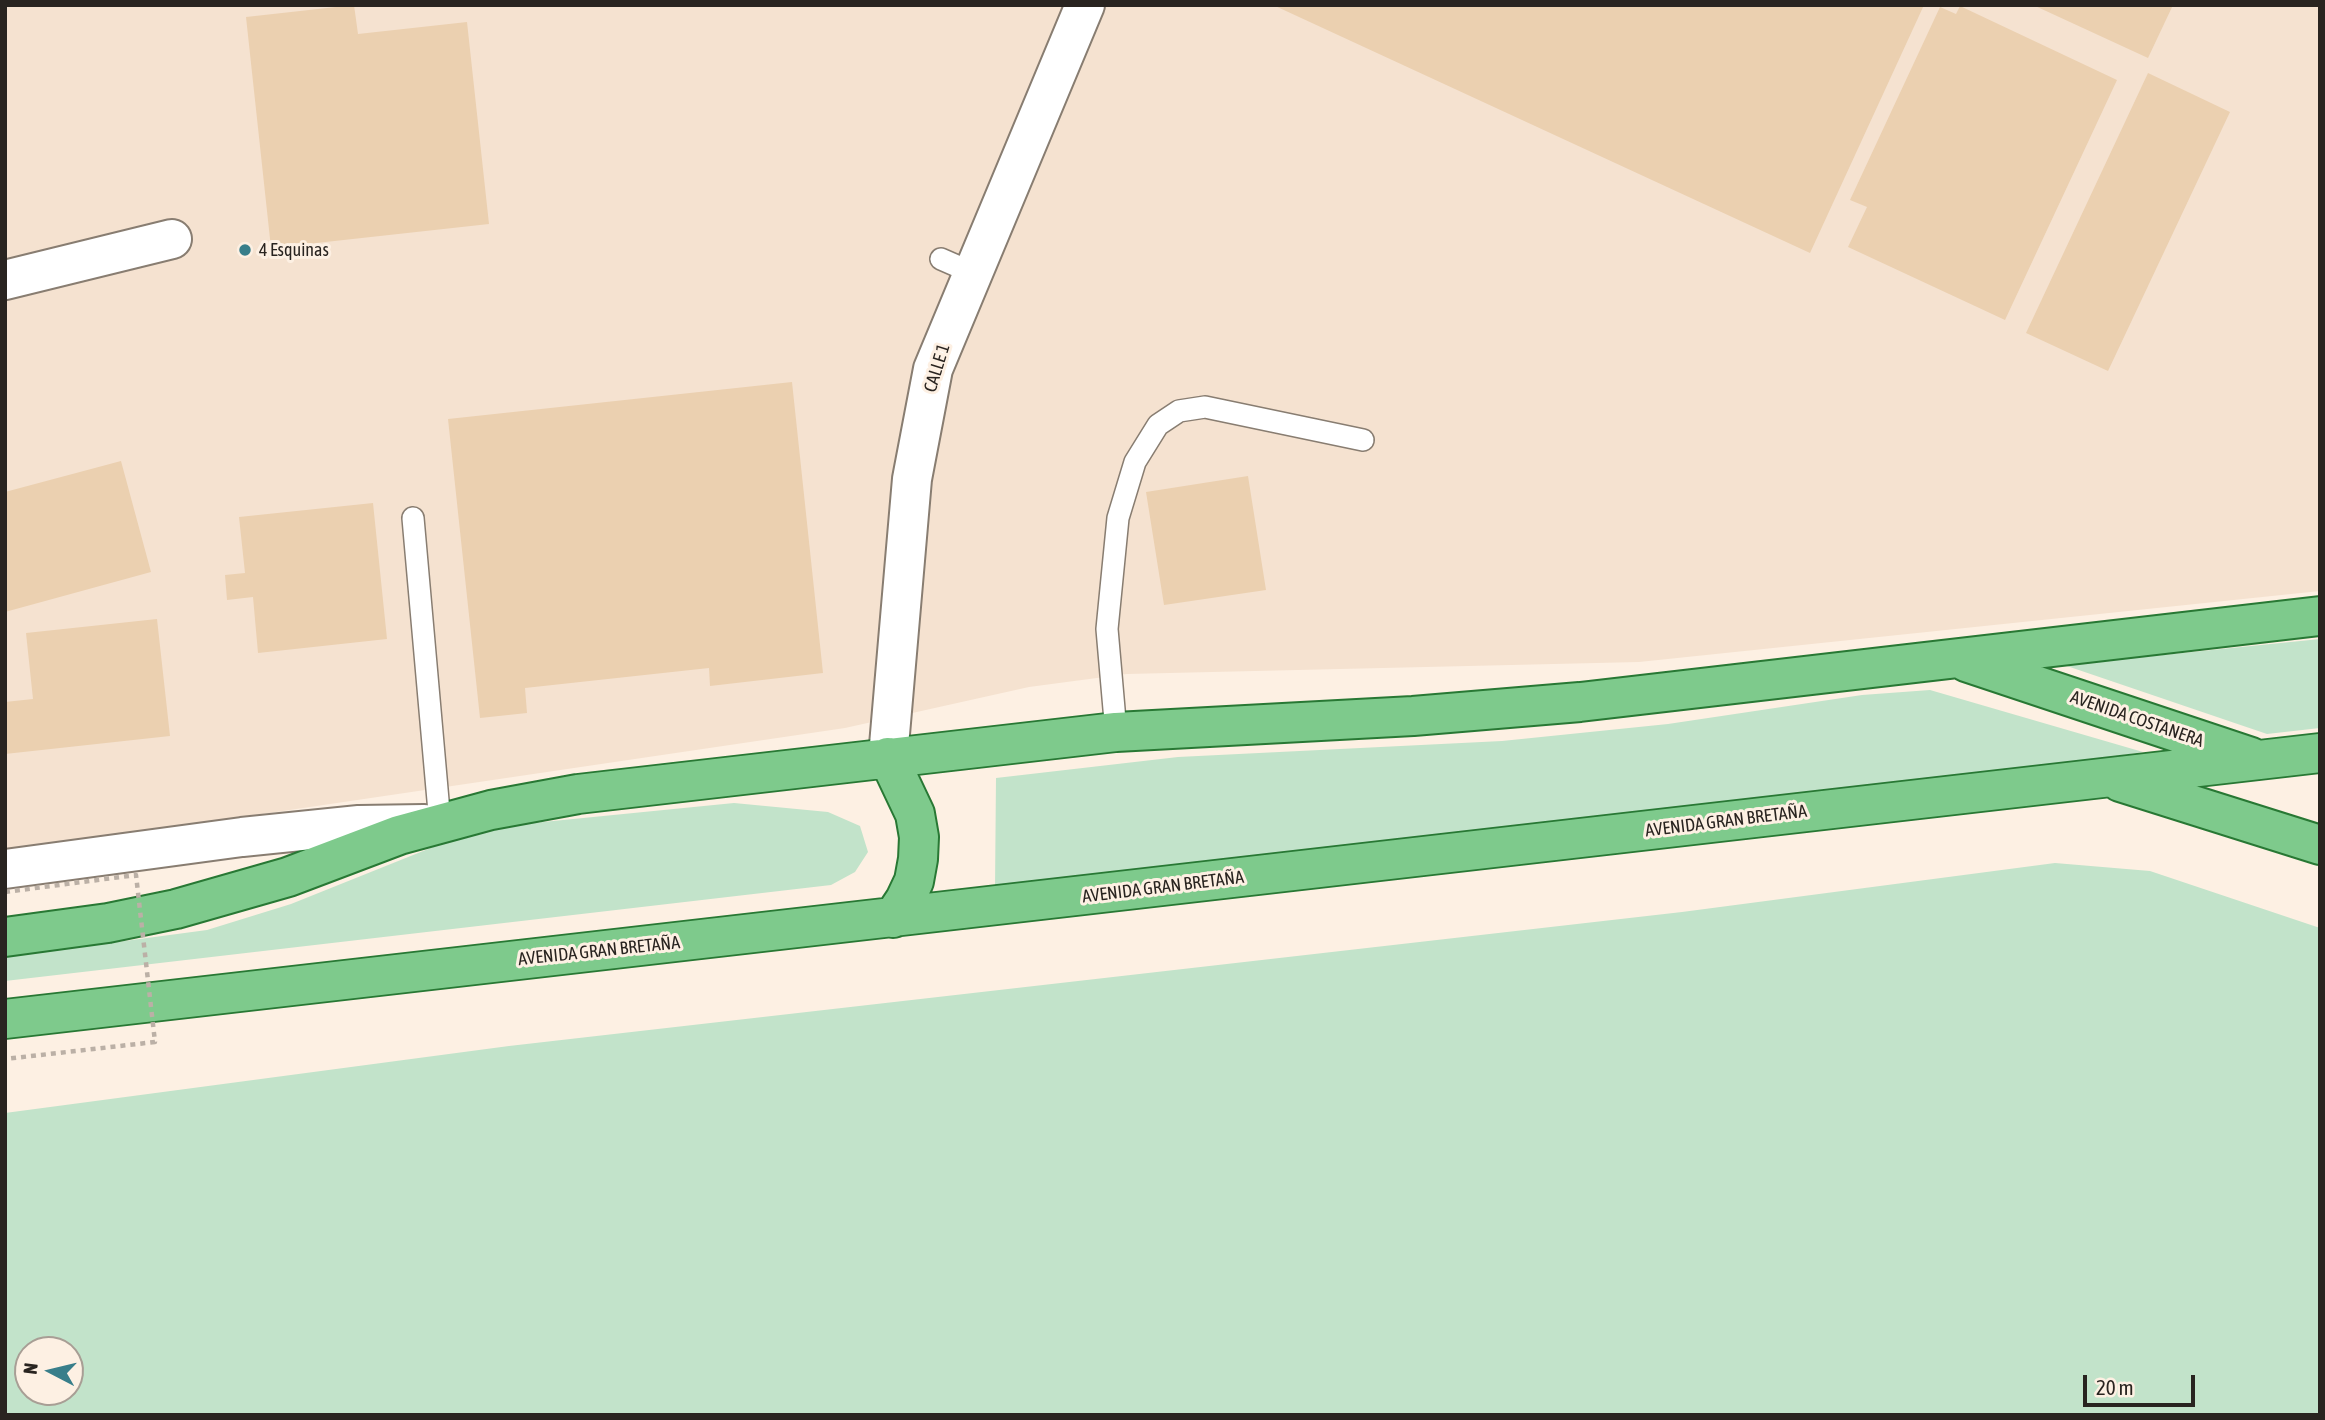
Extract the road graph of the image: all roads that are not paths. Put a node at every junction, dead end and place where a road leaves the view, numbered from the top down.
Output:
1 (1085, 5) edge
2 (172, 239) dead end
3 (5, 280) edge
4 (1363, 440) dead end
5 (413, 517) dead end
6 (2320, 616) edge
7 (1955, 658) junction
8 (1116, 732) junction
9 (2320, 753) edge
10 (888, 757) junction
11 (2262, 761) junction
12 (2105, 777) junction
13 (2320, 779) edge
14 (440, 823) junction
15 (2320, 845) edge
16 (5, 869) edge
17 (892, 918) junction
18 (5, 937) edge
19 (5, 1018) edge

1 - 10 street, CALLE 1
2 - 3 street
4 - 8 lane
5 - 14 lane
6 - 7 main road
7 - 8 main road
7 - 11 main road, AVENIDA COSTANERA
8 - 10 main road
9 - 11 main road, AVENIDA GRAN BRETAÑA
10 - 14 main road
10 - 17 main road
11 - 12 main road, AVENIDA GRAN BRETAÑA
11 - 13 main road, AVENIDA COSTANERA
12 - 15 main road
12 - 17 main road, AVENIDA GRAN BRETAÑA
14 - 16 street
14 - 18 main road
17 - 19 main road, AVENIDA GRAN BRETAÑA

